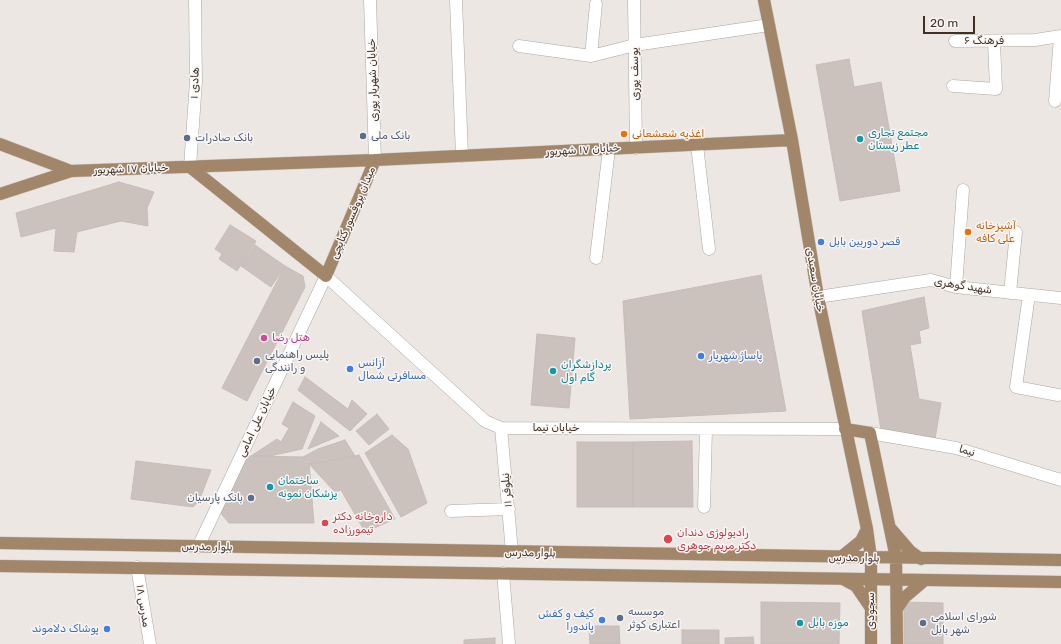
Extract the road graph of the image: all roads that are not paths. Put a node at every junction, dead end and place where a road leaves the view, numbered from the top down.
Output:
1 (195, 0) edge
2 (370, 0) edge
3 (456, 0) edge
4 (634, 0) edge
5 (764, 0) edge
6 (596, 4) dead end
7 (769, 25) junction
8 (1061, 36) edge
9 (956, 41) dead end
10 (994, 42) junction
11 (635, 45) junction
12 (519, 46) dead end
13 (591, 56) junction
14 (1060, 63) edge
15 (953, 86) dead end
16 (1055, 100) dead end
17 (792, 140) junction
18 (0, 144) edge
19 (697, 145) junction
20 (636, 148) junction
21 (609, 149) junction
22 (462, 156) junction
23 (375, 160) junction
24 (190, 167) junction
25 (71, 171) junction
26 (963, 190) dead end
27 (0, 194) edge
28 (1016, 232) dead end
29 (709, 249) dead end
30 (596, 258) dead end
31 (326, 276) junction
32 (956, 286) junction
33 (1010, 293) junction
34 (1029, 295) junction
35 (818, 297) junction
36 (1061, 298) edge
37 (1058, 395) dead end
38 (501, 428) junction
39 (706, 429) junction
40 (845, 429) junction
41 (870, 433) junction
42 (1061, 480) edge
43 (704, 507) dead end
44 (509, 509) junction
45 (451, 511) dead end
46 (889, 526) junction
47 (866, 529) junction
48 (0, 543) edge
49 (198, 547) junction
50 (512, 552) junction
51 (840, 558) junction
52 (870, 558) junction
53 (896, 558) junction
54 (921, 559) junction
55 (1007, 560) junction
56 (1061, 560) edge
57 (0, 566) edge
58 (137, 567) junction
59 (503, 573) junction
60 (842, 579) junction
61 (871, 579) junction
62 (897, 579) junction
63 (925, 580) junction
64 (1007, 581) junction
65 (1061, 582) edge
66 (897, 609) junction
67 (872, 610) junction
68 (150, 644) edge
69 (509, 644) edge
70 (871, 644) edge
71 (897, 644) edge

1 - 24 street, هادی ۱
2 - 23 street, خیابان شهریار پوری
3 - 22 street
4 - 11 street, یوسف پوری
5 - 7 main road, خیابان سعیدی
6 - 13 street
7 - 11 street
7 - 17 main road, خیابان سعیدی
8 - 10 street, فرهنگ ۶
8 - 14 street
9 - 10 street, فرهنگ ۶
10 - 15 street
11 - 13 street
11 - 20 street, یوسف پوری
12 - 13 street
14 - 16 street
17 - 19 main road, خیابان ۱۷ شهریور
17 - 35 main road, خیابان سعیدی
18 - 25 main road
19 - 20 main road, خیابان ۱۷ شهریور
19 - 29 street
20 - 21 main road, خیابان ۱۷ شهریور
21 - 22 main road, خیابان ۱۷ شهریور
21 - 30 street
22 - 23 main road, خیابان ۱۷ شهریور
23 - 24 main road, میدان پروفسور کتابچی
23 - 31 main road, میدان پروفسور کتابچی
24 - 25 main road, خیابان ۱۷ شهریور
24 - 31 main road, میدان پروفسور کتابچی
25 - 27 main road
26 - 32 street
28 - 33 street
31 - 38 street, خیابان نیما
31 - 49 street, خیابان علی امامی
32 - 33 street, شهید گوهری
32 - 35 street, شهید گوهری
33 - 34 street, شهید گوهری
34 - 36 street, شهید گوهری
34 - 37 street
35 - 40 main road, خیابان سعیدی
38 - 39 street, خیابان نیما
38 - 44 street, نیلوفر ۱۱
39 - 40 street, خیابان نیما
39 - 43 street
40 - 41 main road
40 - 47 main road, خیابان سعیدی
41 - 42 street, نیما
41 - 46 main road
44 - 45 street
44 - 50 street, نیلوفر ۱۱
46 - 53 main road
46 - 54 main road
47 - 51 main road
47 - 52 main road, خیابان سعیدی
48 - 49 main road, بلوار مدرس
49 - 50 main road, بلوار مدرس
50 - 51 main road, بلوار مدرس
51 - 52 main road, بلوار مدرس
52 - 53 main road, بلوار مدرس
52 - 61 main road, سجودی
53 - 54 main road, بلوار مدرس
53 - 62 main road
54 - 55 main road, بلوار مدرس
55 - 56 main road, بلوار مدرس
55 - 64 main road
57 - 58 main road, بلوار مدرس
58 - 59 main road, بلوار مدرس
58 - 68 street, مدرس ۱۸
59 - 60 main road, بلوار مدرس
59 - 69 street
60 - 61 main road, بلوار مدرس
60 - 67 main road
61 - 62 main road, بلوار مدرس
61 - 67 main road, سجودی
62 - 63 main road, بلوار مدرس
62 - 66 main road
63 - 64 main road, بلوار مدرس
63 - 66 main road
64 - 65 main road, بلوار مدرس
66 - 71 main road
67 - 70 main road, سجودی

